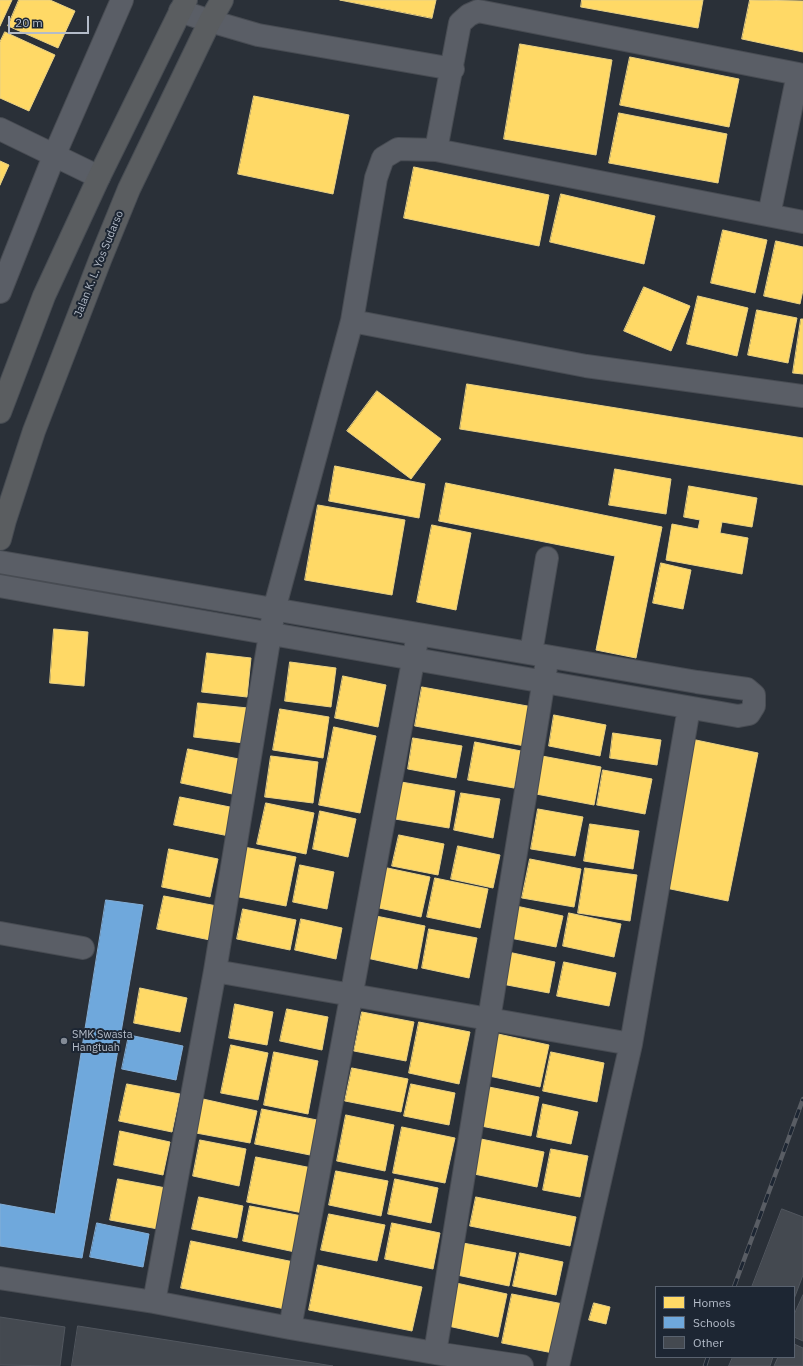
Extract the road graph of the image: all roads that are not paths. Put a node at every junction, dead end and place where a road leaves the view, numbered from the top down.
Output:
1 (122, 0) edge
2 (222, 0) edge
3 (183, 5) edge
4 (210, 21) junction
5 (453, 69) junction
6 (800, 75) edge
7 (0, 129) edge
8 (436, 150) junction
9 (54, 156) junction
10 (99, 177) junction
11 (769, 215) junction
12 (803, 222) edge
13 (0, 292) edge
14 (352, 321) junction
15 (803, 396) edge
16 (0, 412) edge
17 (0, 539) edge
18 (547, 558) dead end
19 (0, 562) edge
20 (0, 586) edge
21 (274, 610) junction
22 (270, 634) junction
23 (418, 634) junction
24 (540, 655) junction
25 (413, 659) junction
26 (544, 682) junction
27 (689, 708) junction
28 (0, 933) edge
29 (83, 948) dead end
30 (215, 971) junction
31 (351, 995) junction
32 (489, 1019) junction
33 (630, 1044) junction
34 (0, 1278) edge
35 (154, 1302) junction
36 (290, 1328) junction
37 (435, 1353) junction
38 (522, 1366) edge
39 (558, 1366) edge

1 - 9 street
2 - 4 highway, Jalan K. L. Yos Sudarso
3 - 4 street
3 - 10 highway
4 - 5 street
4 - 17 highway, Jalan K. L. Yos Sudarso
5 - 6 street
5 - 8 street
6 - 11 street
7 - 9 street
8 - 11 street
8 - 14 street
9 - 10 street
9 - 13 street
10 - 16 highway
11 - 12 street
14 - 15 street
14 - 21 street
18 - 24 street
19 - 21 street
20 - 22 street
21 - 22 street
21 - 23 street
22 - 25 street
22 - 30 street
23 - 24 street
23 - 25 street
24 - 26 street
24 - 27 street
25 - 26 street
25 - 31 street
26 - 27 street
26 - 32 street
27 - 33 street
28 - 29 street
30 - 31 street
30 - 35 street
31 - 32 street
31 - 36 street
32 - 33 street
32 - 37 street
33 - 39 street
34 - 35 street
35 - 36 street
36 - 37 street
37 - 38 street

